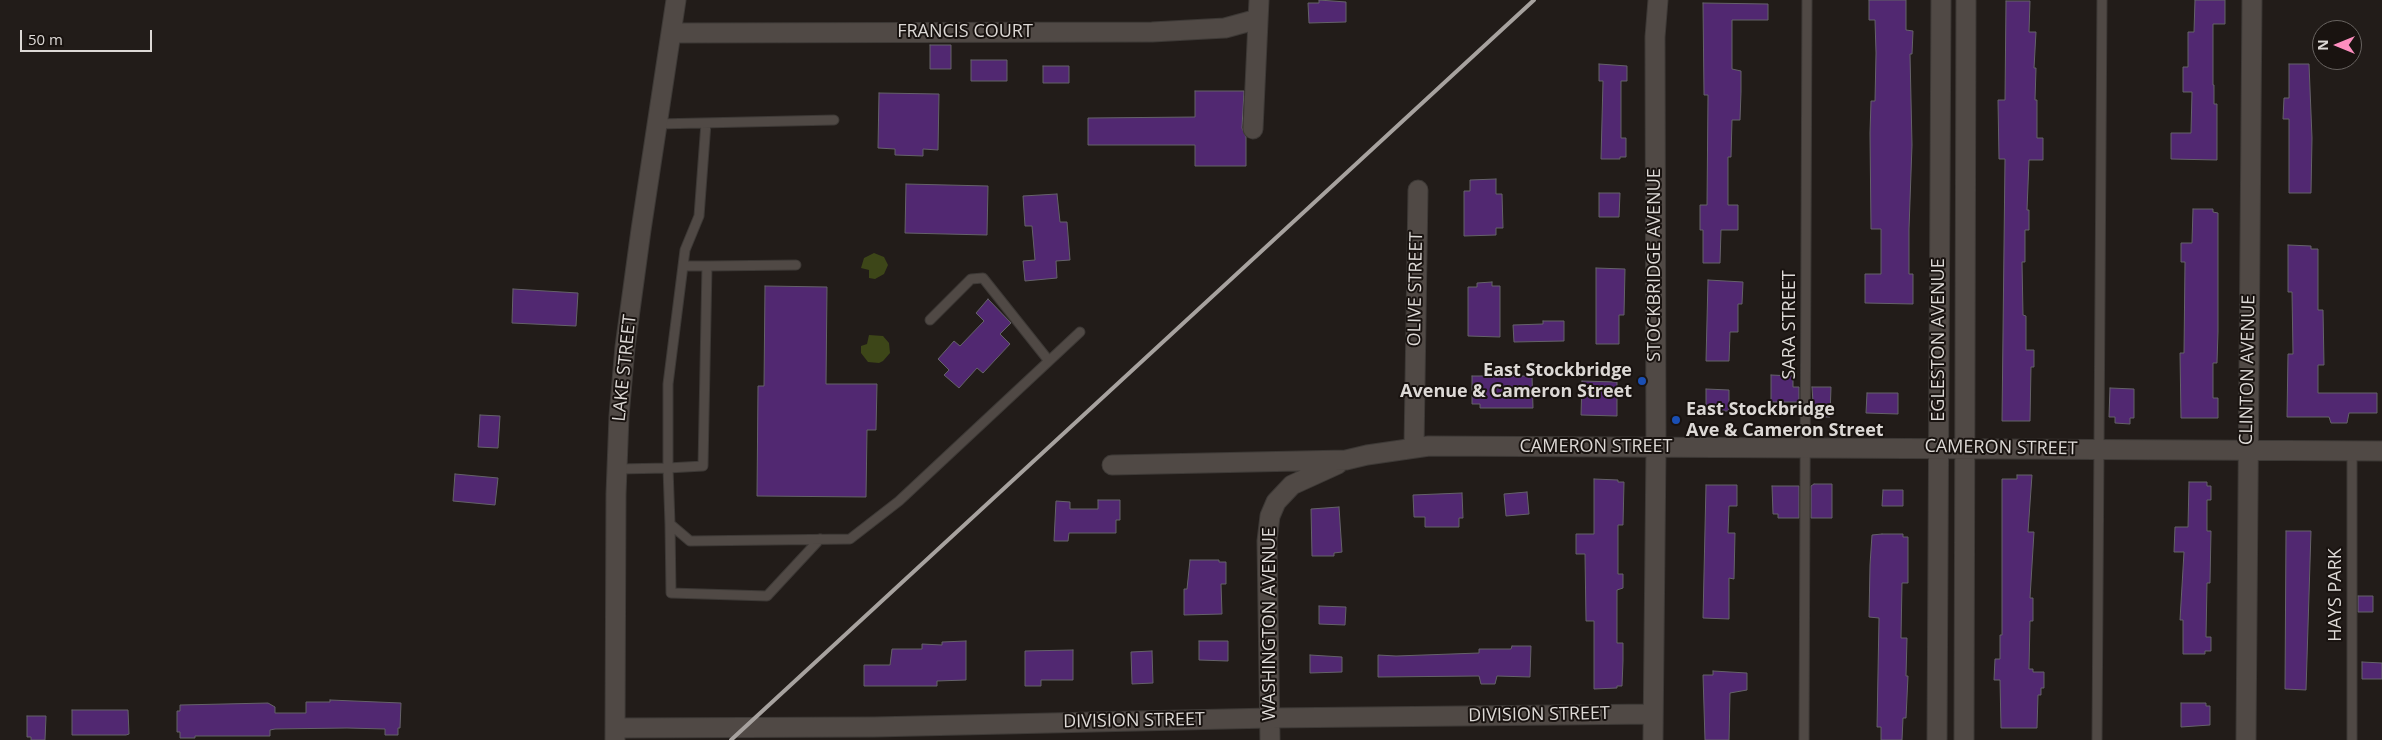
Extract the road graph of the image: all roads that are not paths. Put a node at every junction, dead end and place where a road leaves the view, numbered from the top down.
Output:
1 (676, 0) edge
2 (1259, 0) edge
3 (1658, 0) edge
4 (1808, 0) edge
5 (1941, 0) edge
6 (1966, 0) edge
7 (2102, 0) edge
8 (2252, 0) edge
9 (1258, 19) junction
10 (671, 33) junction
11 (834, 120) dead end
12 (706, 123) junction
13 (657, 124) junction
14 (1253, 129) dead end
15 (1940, 181) junction
16 (1966, 182) junction
17 (1418, 190) dead end
18 (796, 265) dead end
19 (683, 266) junction
20 (707, 266) junction
21 (930, 320) dead end
22 (1080, 332) dead end
23 (1049, 361) junction
24 (1938, 447) junction
25 (1965, 447) junction
26 (1414, 448) junction
27 (1656, 448) junction
28 (1806, 448) junction
29 (2247, 449) junction
30 (2099, 450) junction
31 (2352, 450) junction
32 (2382, 450) edge
33 (1346, 460) junction
34 (1112, 465) dead end
35 (668, 468) junction
36 (618, 469) junction
37 (670, 524) junction
38 (820, 539) junction
39 (1653, 714) junction
40 (1270, 718) junction
41 (1937, 718) junction
42 (1964, 718) junction
43 (615, 734) edge
44 (1270, 740) edge
45 (1653, 740) edge
46 (1804, 740) edge
47 (1937, 740) edge
48 (1964, 740) edge
49 (2098, 740) edge
50 (2246, 740) edge
51 (2352, 740) edge

1 - 10 street, LAKE STREET
2 - 9 street
3 - 27 street, STOCKBRIDGE AVENUE
4 - 28 lane, SARA STREET
5 - 15 street, EGLESTON AVENUE
6 - 16 street, EGLESTON AVENUE
7 - 30 lane
8 - 29 street, CLINTON AVENUE
9 - 10 street, FRANCIS COURT
9 - 14 street
10 - 13 street, LAKE STREET
11 - 12 lane
12 - 13 lane
12 - 19 lane
13 - 36 street, LAKE STREET
15 - 16 street
15 - 24 street, EGLESTON AVENUE
16 - 25 street, EGLESTON AVENUE
17 - 26 street, OLIVE STREET
18 - 20 lane
19 - 20 lane
19 - 35 lane
20 - 35 lane
21 - 23 lane
22 - 23 lane
23 - 38 lane
24 - 25 street, CAMERON STREET
24 - 28 street, CAMERON STREET
24 - 41 street, EGLESTON AVENUE
25 - 30 street, CAMERON STREET
25 - 42 street, EGLESTON AVENUE
26 - 27 street, CAMERON STREET
26 - 33 street, CAMERON STREET
27 - 28 street, CAMERON STREET
27 - 39 street, STOCKBRIDGE AVENUE
28 - 46 lane, SARA STREET
29 - 30 street, CAMERON STREET
29 - 31 street, CAMERON STREET
29 - 50 street, CLINTON AVENUE
30 - 49 lane
31 - 32 street, CAMERON STREET
31 - 51 lane, HAYS PARK
33 - 34 street, CAMERON STREET
33 - 40 street, WASHINGTON AVENUE
35 - 36 lane
35 - 37 lane
36 - 43 street, LAKE STREET
37 - 38 lane
37 - 38 lane
39 - 40 street, DIVISION STREET
39 - 45 street, STOCKBRIDGE AVENUE
40 - 43 street, DIVISION STREET
40 - 44 street, WASHINGTON AVENUE
41 - 42 street
41 - 47 street, EGLESTON AVENUE
42 - 48 street, EGLESTON AVENUE

